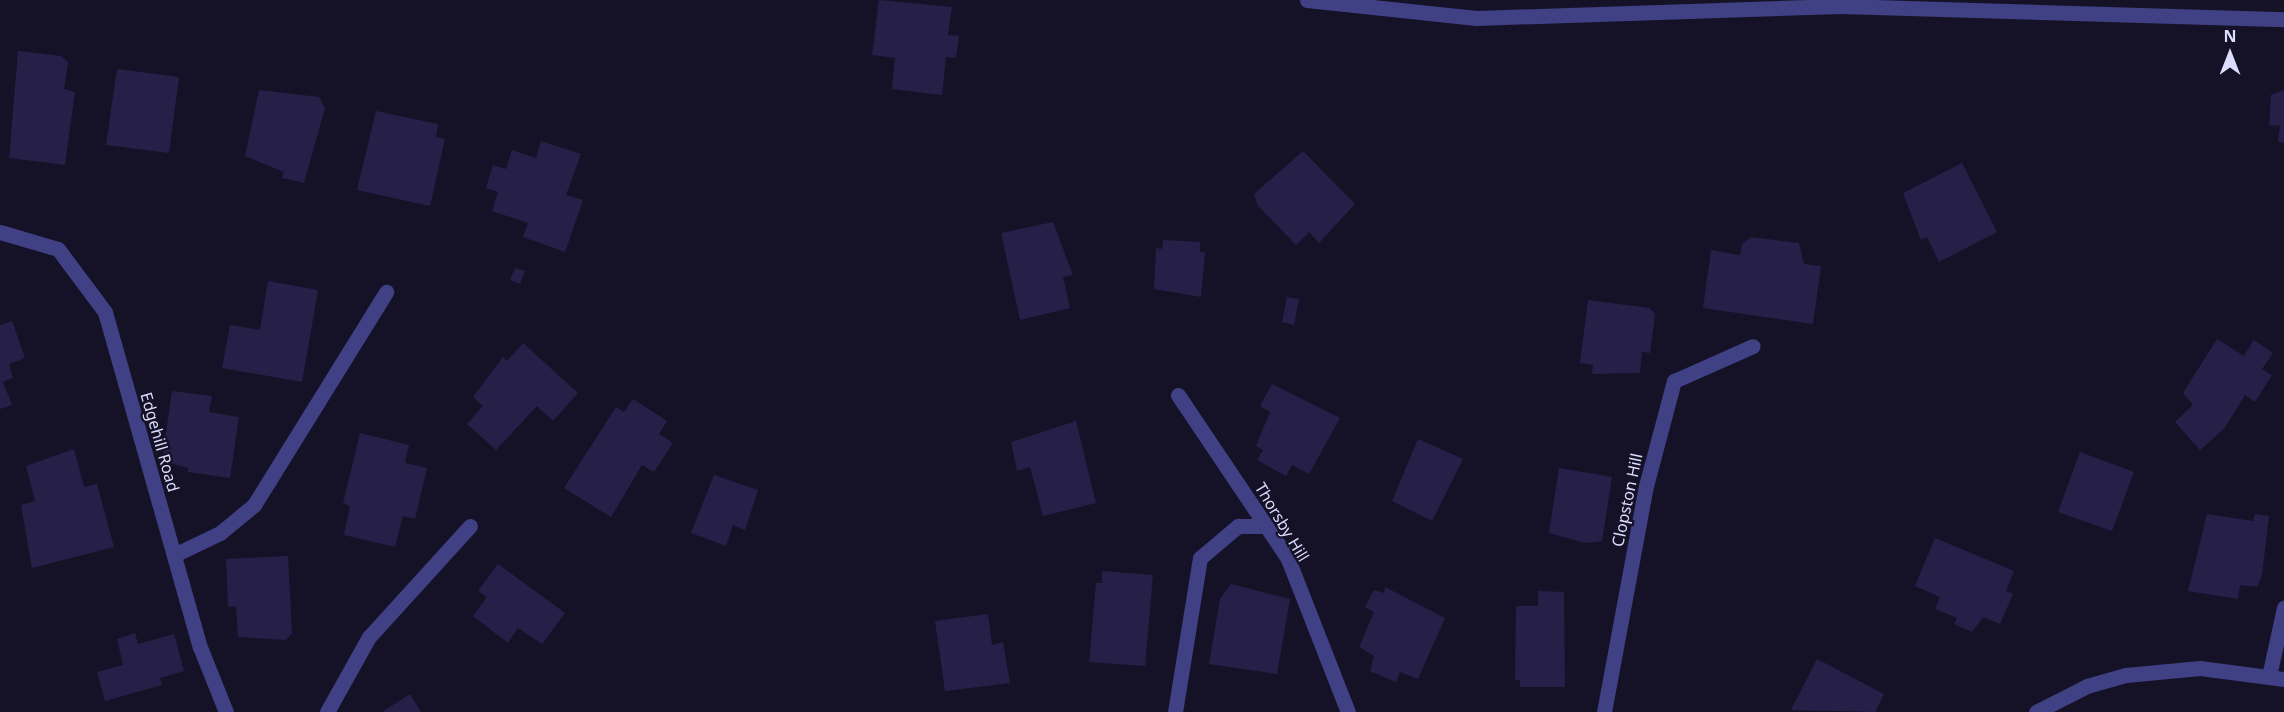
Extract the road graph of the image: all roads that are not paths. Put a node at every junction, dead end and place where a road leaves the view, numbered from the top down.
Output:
1 (1307, 0) edge
2 (2284, 19) edge
3 (0, 232) edge
4 (386, 292) dead end
5 (1753, 346) dead end
6 (1178, 395) dead end
7 (470, 526) dead end
8 (1266, 526) junction
9 (174, 555) junction
10 (2284, 608) edge
11 (2276, 677) edge
12 (226, 712) edge
13 (327, 712) edge
14 (1175, 712) edge
15 (1348, 712) edge
16 (1604, 712) edge
17 (2036, 712) edge

1 - 2 street
3 - 9 street, Edgehill Road
4 - 9 street
5 - 16 street, Clopston Hill
6 - 8 street, Thorsby Hill
7 - 13 street
8 - 14 street
8 - 15 street, Thorsby Hill
9 - 12 street, Edgehill Road
10 - 11 street
11 - 17 street

